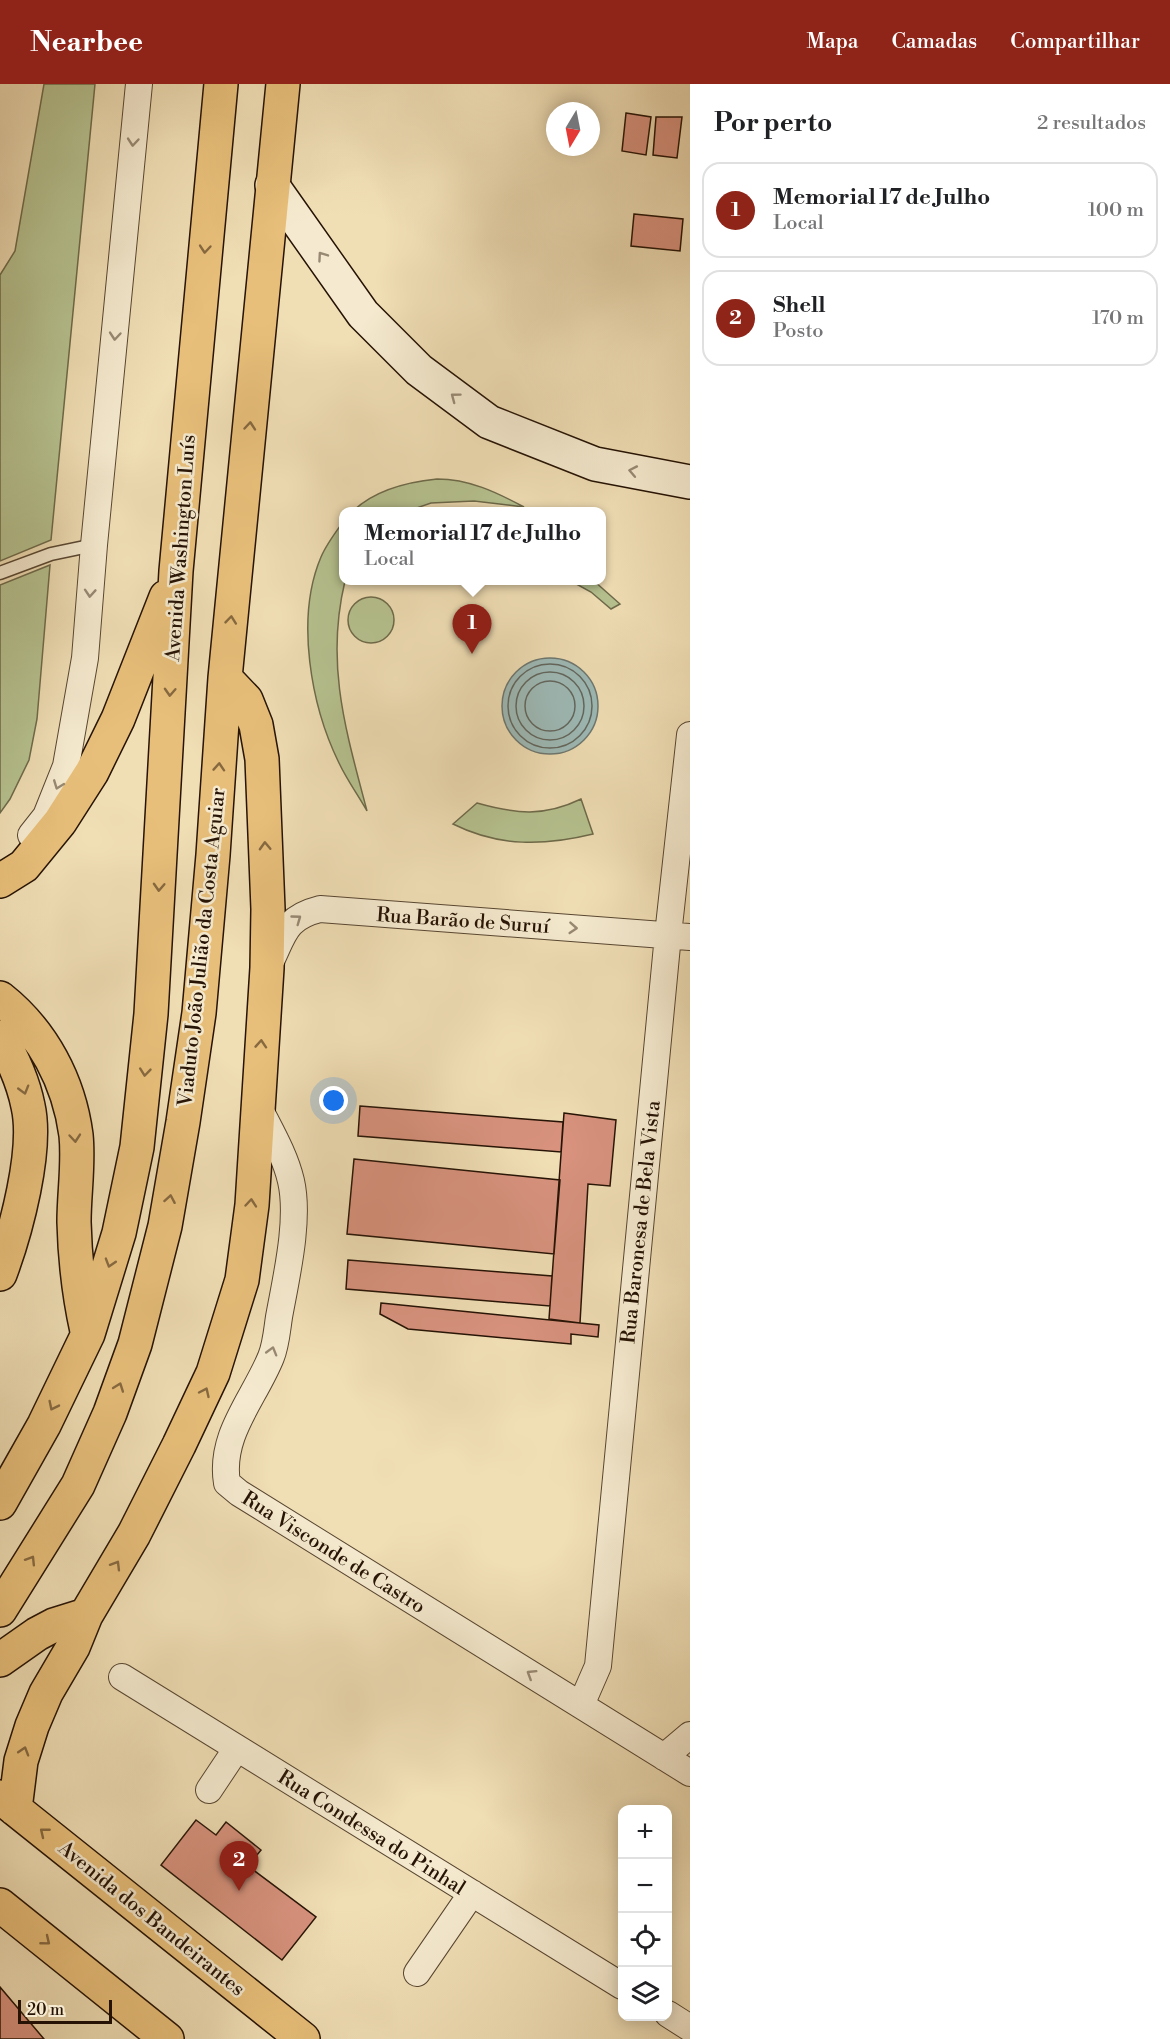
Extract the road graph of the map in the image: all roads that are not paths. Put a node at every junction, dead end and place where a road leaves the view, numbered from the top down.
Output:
1 (139, 84) edge
2 (221, 84) edge
3 (283, 84) edge
4 (272, 185) junction
5 (690, 482) edge
6 (94, 545) junction
7 (176, 571) junction
8 (0, 573) edge
9 (225, 678) junction
10 (690, 735) edge
11 (0, 871) edge
12 (0, 881) edge
13 (679, 936) edge
14 (267, 968) junction
15 (0, 998) edge
16 (0, 1037) edge
17 (257, 1103) junction
18 (0, 1274) edge
19 (88, 1334) junction
20 (0, 1503) edge
21 (0, 1610) edge
22 (86, 1615) junction
23 (0, 1659) edge
24 (122, 1677) dead end
25 (581, 1705) junction
26 (690, 1735) edge
27 (237, 1748) junction
28 (664, 1757) junction
29 (690, 1773) edge
30 (209, 1790) dead end
31 (7, 1803) edge
32 (472, 1893) junction
33 (0, 1905) edge
34 (417, 1973) dead end
35 (618, 1984) edge
36 (672, 2017) edge
37 (690, 2028) edge
38 (160, 2036) edge
39 (303, 2039) edge

1 -> 6 street
2 -> 7 highway, Avenida Washington Luís
3 - 4 highway
5 -> 4 street
9 -> 4 highway
6 - 8 lane
6 -> 11 street
7 - 12 highway
7 -> 19 highway, Avenida Washington Luís
14 -> 9 highway
21 -> 9 highway, Viaduto João Julião da Costa Aguiar
10 - 13 street, Rua Baronesa de Bela Vista
14 -> 13 street, Rua Barão de Suruí
13 - 25 street, Rua Baronesa de Bela Vista
17 -> 14 highway
15 -> 19 highway
16 -> 18 highway
22 -> 17 highway
25 -> 17 street, Rua Visconde de Castro
19 -> 20 highway
22 - 23 highway
31 -> 22 highway
24 - 27 street, Rua Condessa do Pinhal
25 - 28 street, Rua Visconde de Castro
26 - 28 street
27 - 30 street
27 - 32 street, Rua Condessa do Pinhal
28 - 29 street, Rua Visconde de Castro
39 -> 31 highway, Avenida dos Bandeirantes
32 - 34 street
32 - 35 street, Rua Condessa do Pinhal
33 -> 38 highway
36 - 37 street

